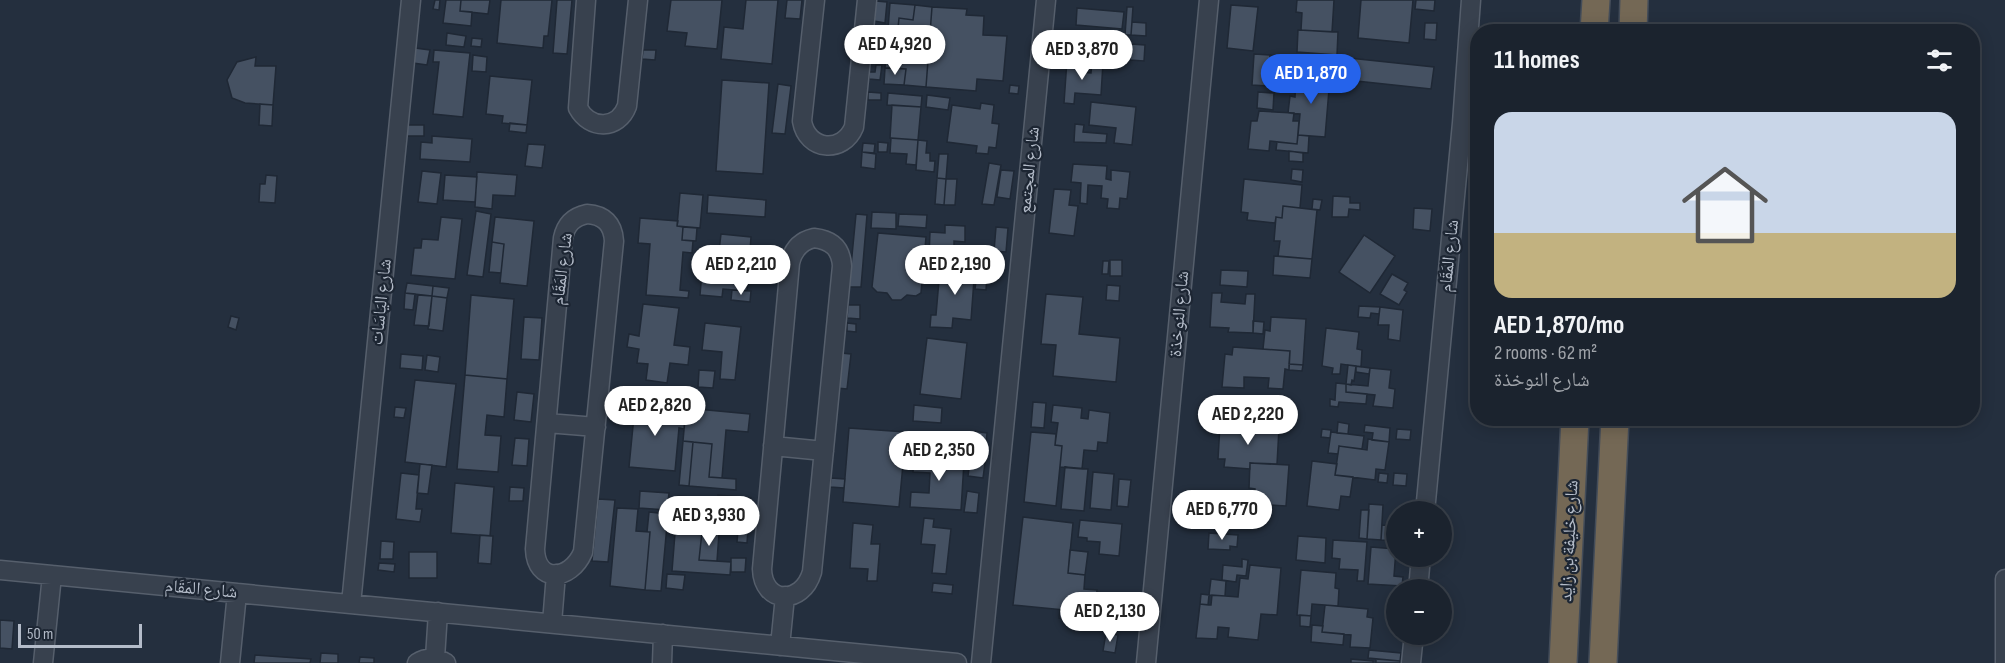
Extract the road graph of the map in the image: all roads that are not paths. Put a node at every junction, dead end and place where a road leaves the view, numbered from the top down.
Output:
1 (411, 0) edge
2 (586, 0) edge
3 (638, 0) edge
4 (815, 0) edge
5 (867, 0) edge
6 (1046, 0) edge
7 (1209, 0) edge
8 (1471, 0) edge
9 (1596, 0) edge
10 (1634, 0) edge
11 (1594, 24) edge
12 (1633, 24) edge
13 (547, 423) junction
14 (1575, 426) edge
15 (1615, 426) edge
16 (596, 427) junction
17 (773, 446) junction
18 (824, 451) junction
19 (1426, 501) edge
20 (0, 570) edge
21 (556, 574) junction
22 (52, 575) junction
23 (2005, 579) edge
24 (237, 593) junction
25 (784, 596) junction
26 (351, 604) junction
27 (438, 612) junction
28 (552, 623) junction
29 (663, 634) junction
30 (1413, 645) edge
31 (780, 646) junction
32 (441, 660) edge
33 (891, 660) edge
34 (43, 663) edge
35 (230, 663) edge
36 (417, 663) edge
37 (662, 663) edge
38 (957, 663) edge
39 (981, 663) edge
40 (1146, 663) edge
41 (1411, 663) edge
42 (1563, 663) edge
43 (1603, 663) edge
44 (2005, 663) edge

1 - 26 street, شارع اليَاسَات
2 - 3 street
4 - 5 street
6 - 39 street, شارع المجتمع
7 - 40 street, شارع النوخذة
8 - 19 street, شارع المَقَام
9 - 11 highway
10 - 12 highway
13 - 16 street
13 - 16 street, شارع المَقَام
13 - 21 street, شارع المَقَام
14 - 42 highway, شارع خليفة بن زايد
15 - 43 highway
16 - 21 street, شارع المَقَام
17 - 18 street
17 - 18 street
17 - 25 street
18 - 25 street
20 - 22 street, شارع المَقَام
21 - 28 street
22 - 24 street, شارع المَقَام
22 - 34 street
23 - 44 street
24 - 26 street, شارع المَقَام
24 - 35 street
25 - 31 street
26 - 27 street, شارع المَقَام
27 - 28 street, شارع المَقَام
27 - 32 street
28 - 29 street, شارع المَقَام
29 - 31 street, شارع المَقَام
29 - 37 street
30 - 41 street
31 - 33 street, شارع المَقَام
32 - 36 street
33 - 38 street, شارع المَقَام

